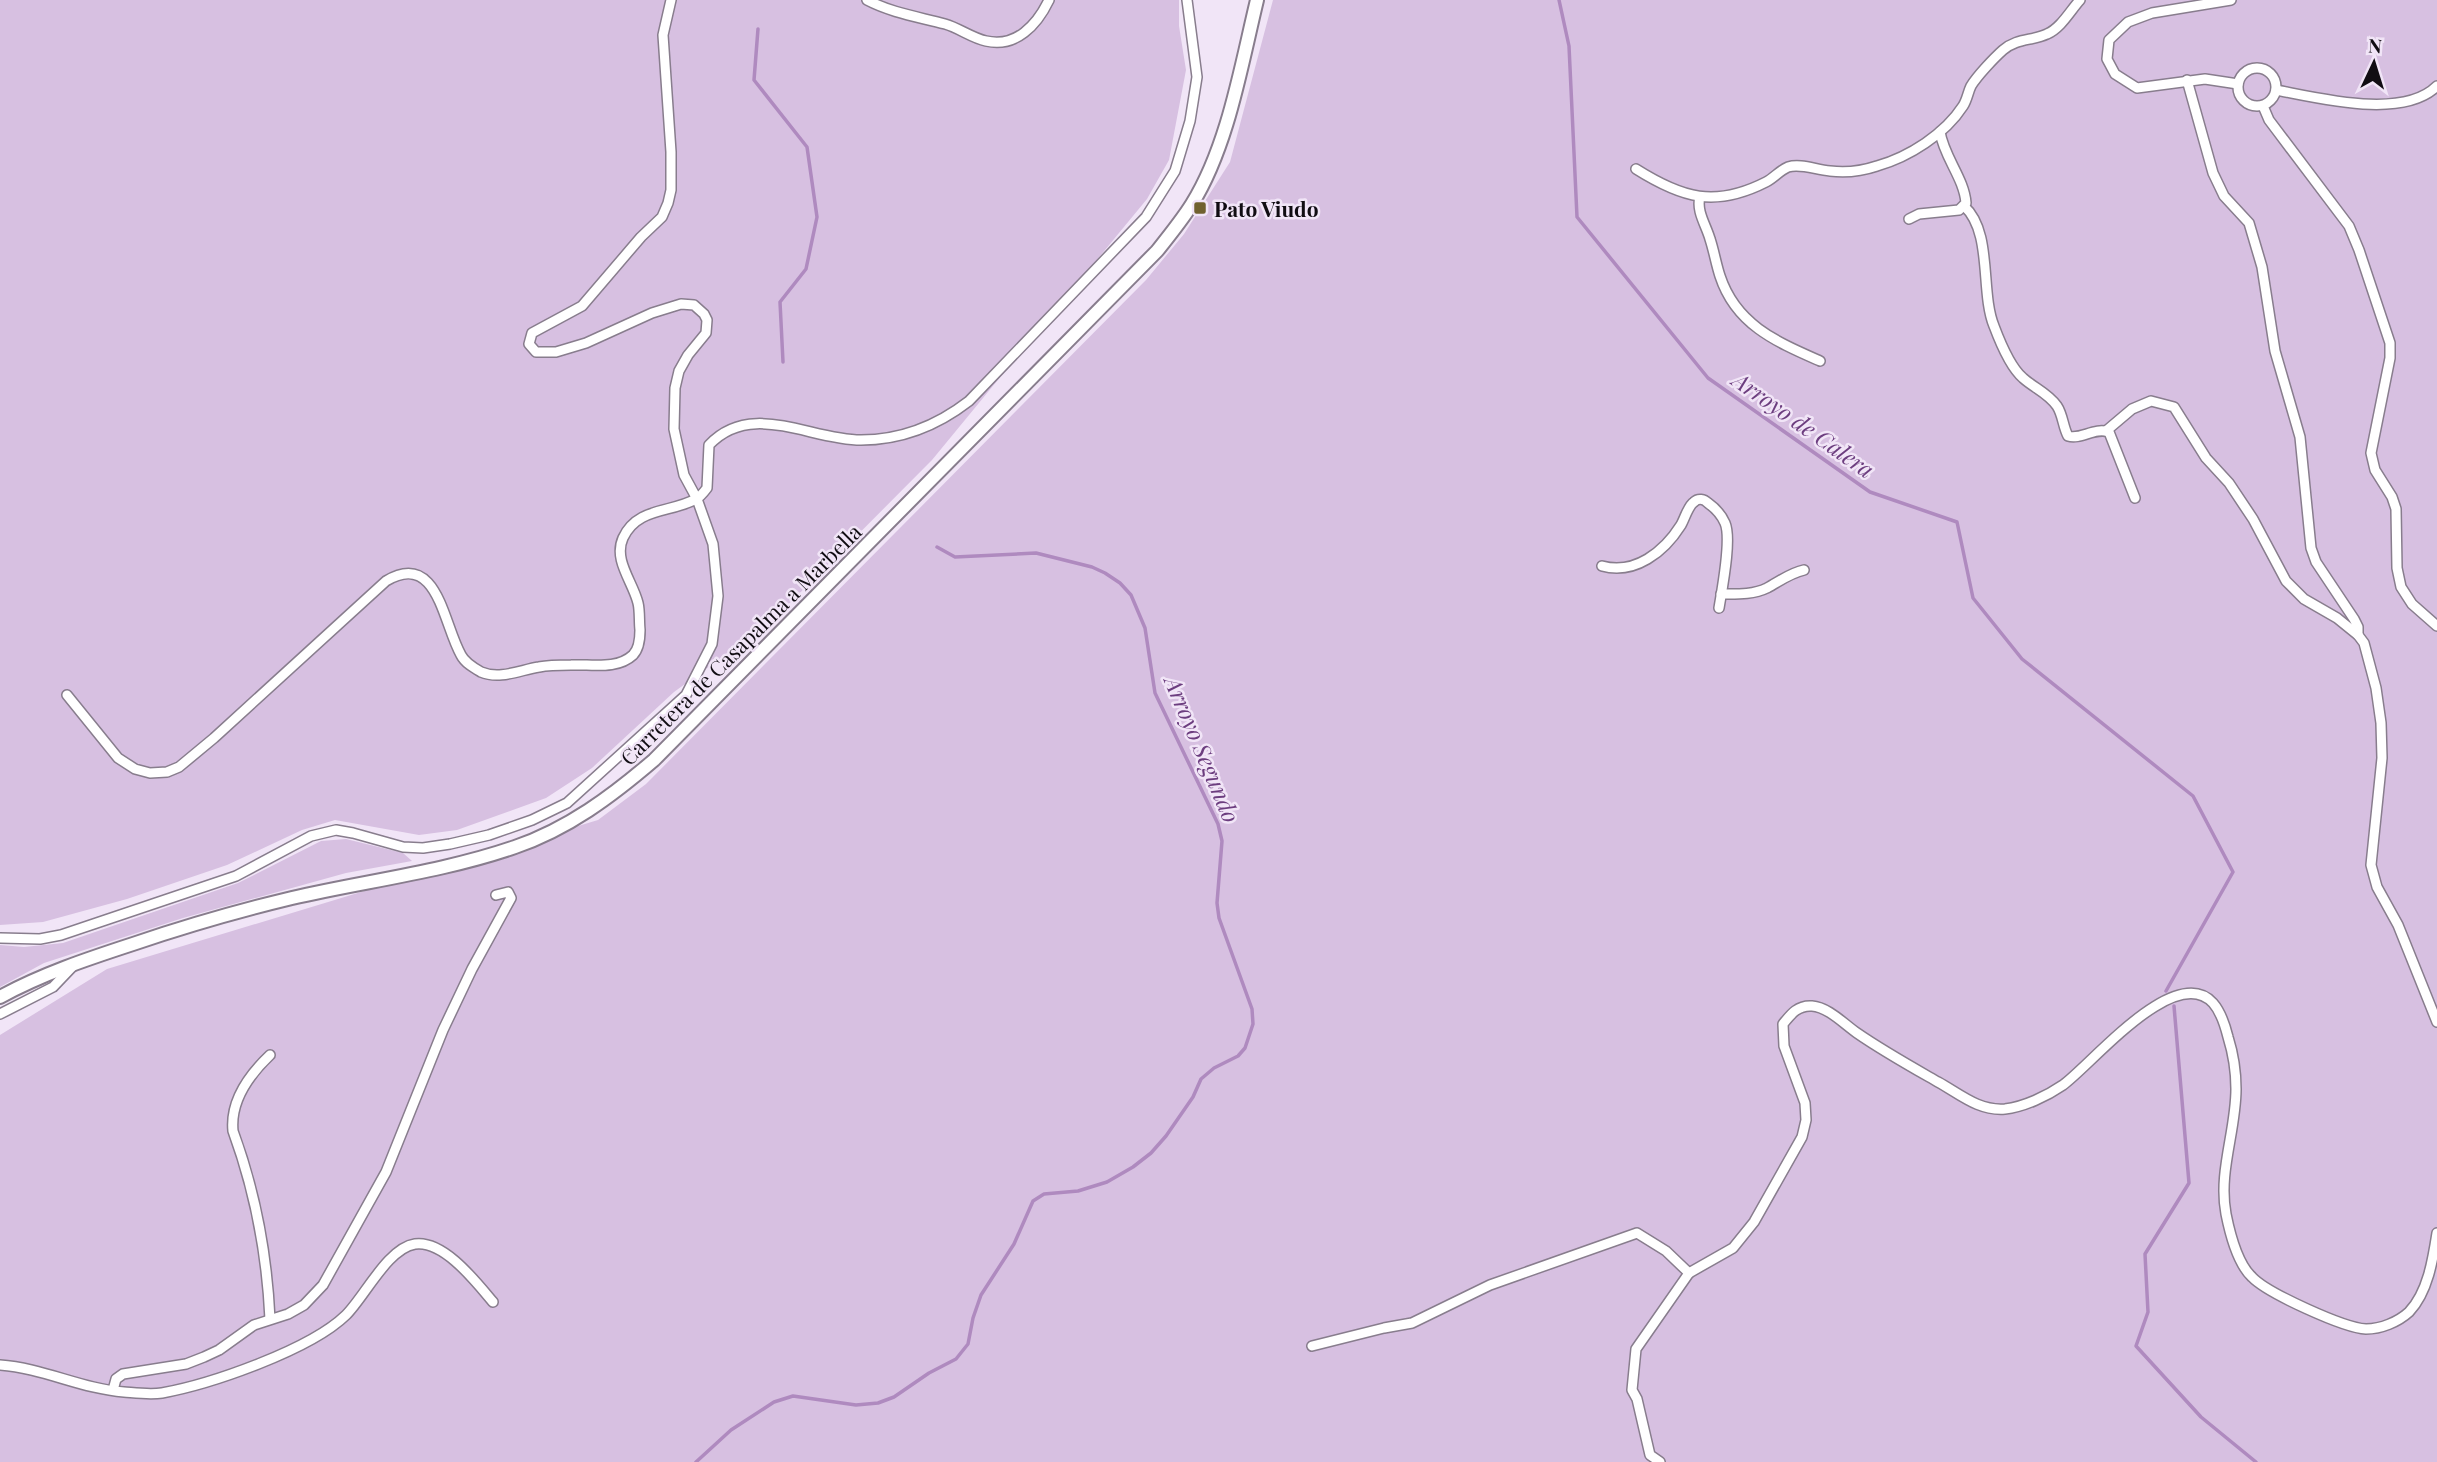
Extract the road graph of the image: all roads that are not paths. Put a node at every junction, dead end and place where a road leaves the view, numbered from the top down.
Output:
1 (671, 0) edge
2 (867, 0) edge
3 (1049, 0) edge
4 (1187, 0) edge
5 (1257, 0) edge
6 (2080, 0) edge
7 (2231, 0) edge
8 (2187, 80) junction
9 (2238, 84) junction
10 (2437, 86) edge
11 (2276, 90) junction
12 (2263, 106) junction
13 (1940, 132) junction
14 (1636, 169) dead end
15 (1700, 197) junction
16 (1964, 206) junction
17 (1909, 219) dead end
18 (1820, 361) dead end
19 (2106, 431) junction
20 (2134, 498) dead end
21 (697, 499) junction
22 (1602, 566) dead end
23 (1804, 570) dead end
24 (1721, 594) junction
25 (1719, 608) dead end
26 (2437, 626) edge
27 (2358, 635) junction
28 (67, 695) dead end
29 (496, 895) dead end
30 (0, 938) edge
31 (77, 962) junction
32 (0, 997) edge
33 (0, 1014) edge
34 (2437, 1022) edge
35 (270, 1055) dead end
36 (2437, 1233) edge
37 (1689, 1273) junction
38 (494, 1302) dead end
39 (270, 1320) junction
40 (1312, 1346) dead end
41 (0, 1365) edge
42 (113, 1390) junction
43 (1660, 1462) edge

1 - 21 street
2 - 3 street
4 - 21 street
5 - 31 main road, Carretera de Casapalma a Marbella
6 - 13 street
7 - 8 street
8 - 9 street
8 - 27 street
9 - 11 street
9 - 12 street
10 - 11 street
11 - 12 street
12 - 26 street
13 - 15 street
13 - 16 street
14 - 15 street
15 - 18 street
16 - 17 street
16 - 19 street
19 - 20 street
19 - 27 street
21 - 28 street
21 - 30 street
22 - 24 street
23 - 24 street
24 - 25 street
27 - 34 street
29 - 39 street
31 - 32 main road, Carretera de Casapalma a Marbella
31 - 33 street
35 - 39 street
36 - 37 street
37 - 40 street
37 - 43 street
38 - 42 street
39 - 42 street
41 - 42 street

